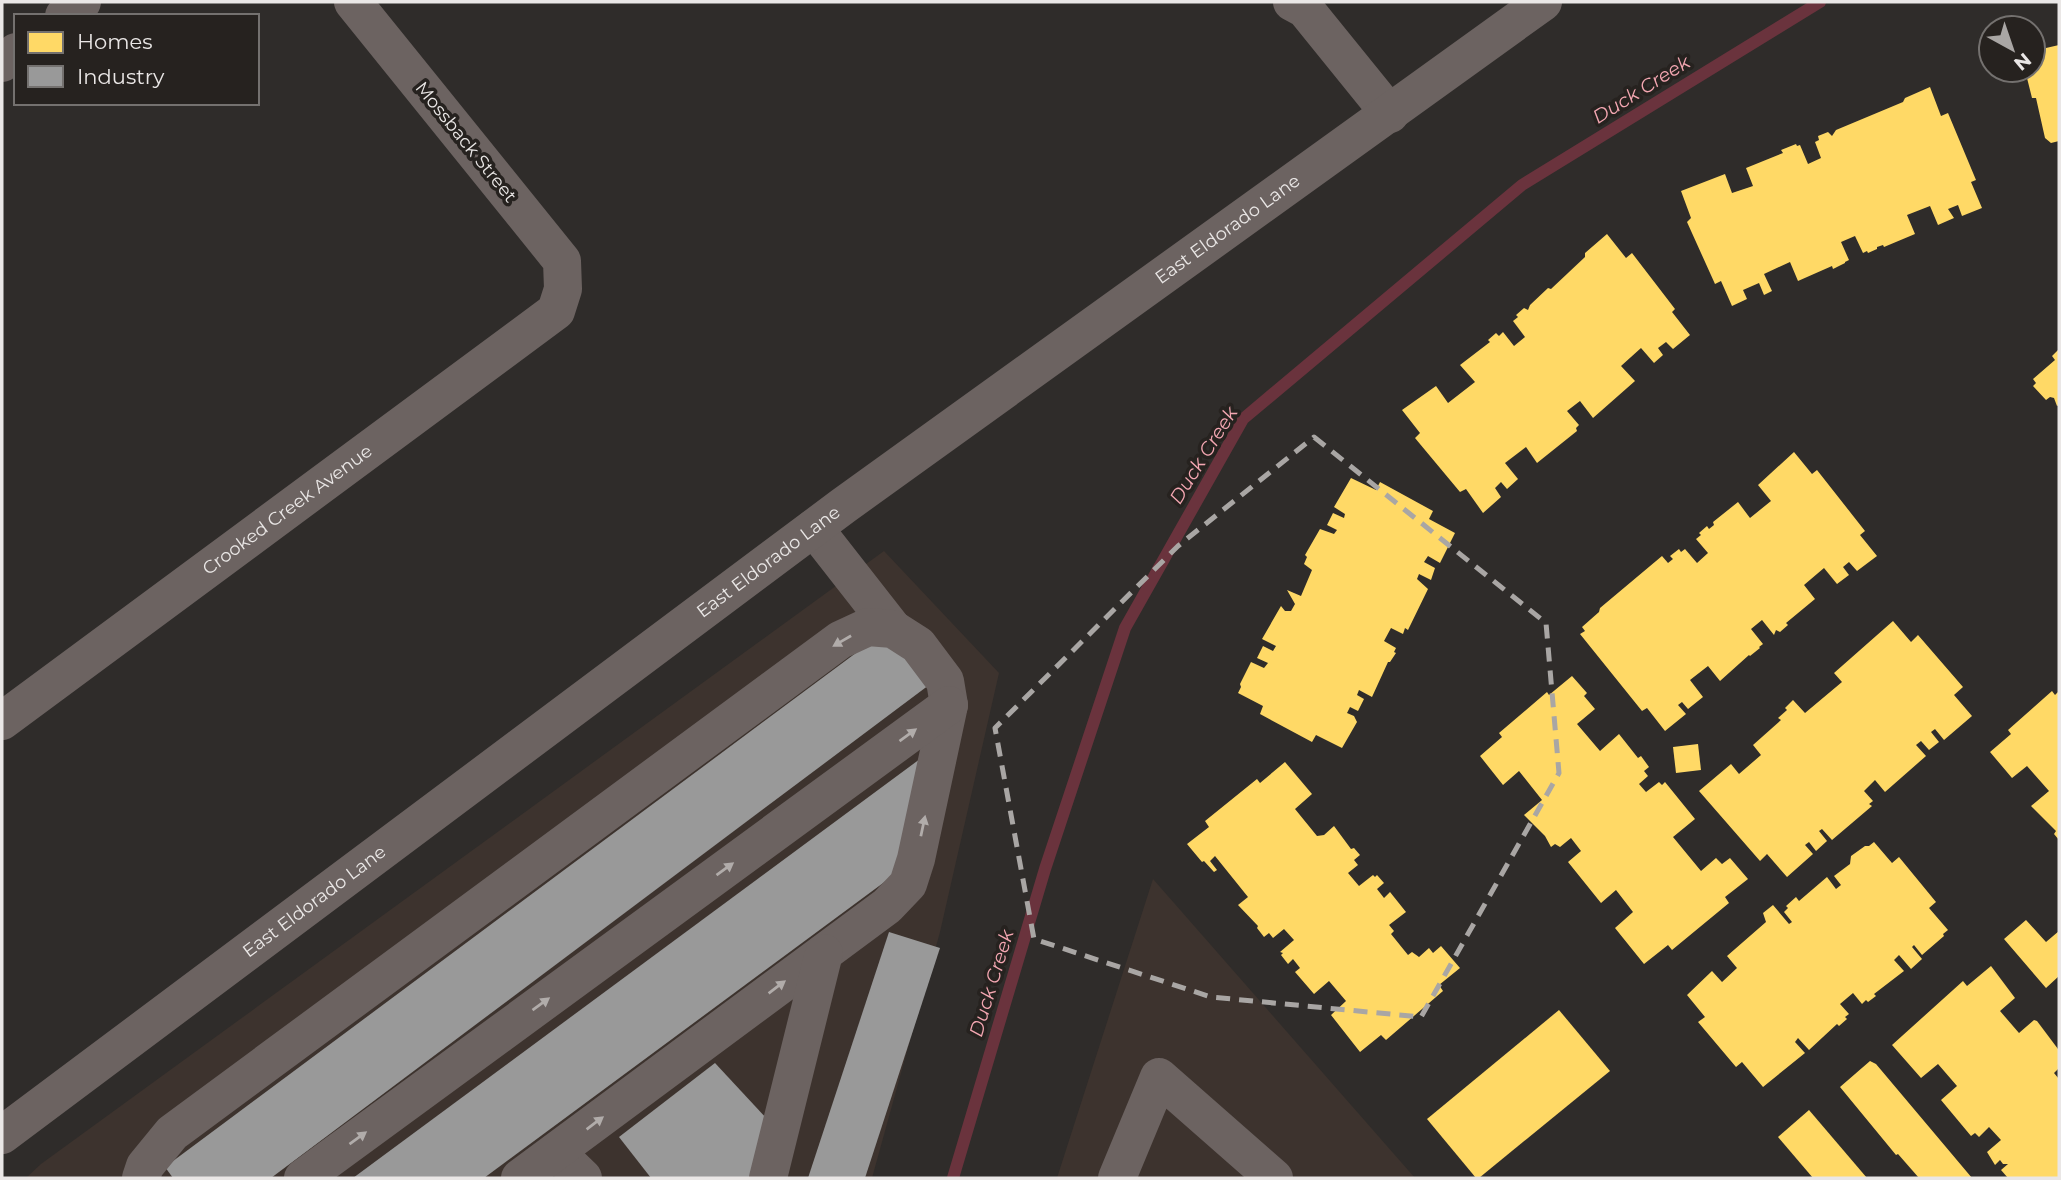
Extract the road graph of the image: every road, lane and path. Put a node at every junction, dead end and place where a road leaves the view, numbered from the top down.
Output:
1 (82, 2) edge
2 (353, 2) edge
3 (1292, 2) edge
4 (1543, 2) edge
5 (67, 14) edge
6 (1390, 114) junction
7 (563, 289) joint
8 (814, 528) junction
9 (893, 629) junction
10 (949, 705) junction
11 (2, 722) edge
12 (824, 953) junction
13 (2, 1135) edge
14 (556, 1152) junction
15 (141, 1178) edge
16 (303, 1178) edge
17 (520, 1178) edge
18 (583, 1178) edge
19 (768, 1178) edge
20 (1117, 1178) edge
21 (1274, 1178) edge

1 - 5 street
2 - 7 street, Mossback Street
3 - 6 street
4 - 6 street, East Eldorado Lane
6 - 8 street, East Eldorado Lane
7 - 11 street, Crooked Creek Avenue
8 - 9 street
8 - 13 street, East Eldorado Lane
9 - 10 street
9 -> 15 street
12 -> 10 street
16 -> 10 street
14 -> 12 street
12 - 19 street
14 - 17 street
14 - 18 street
20 - 21 street

